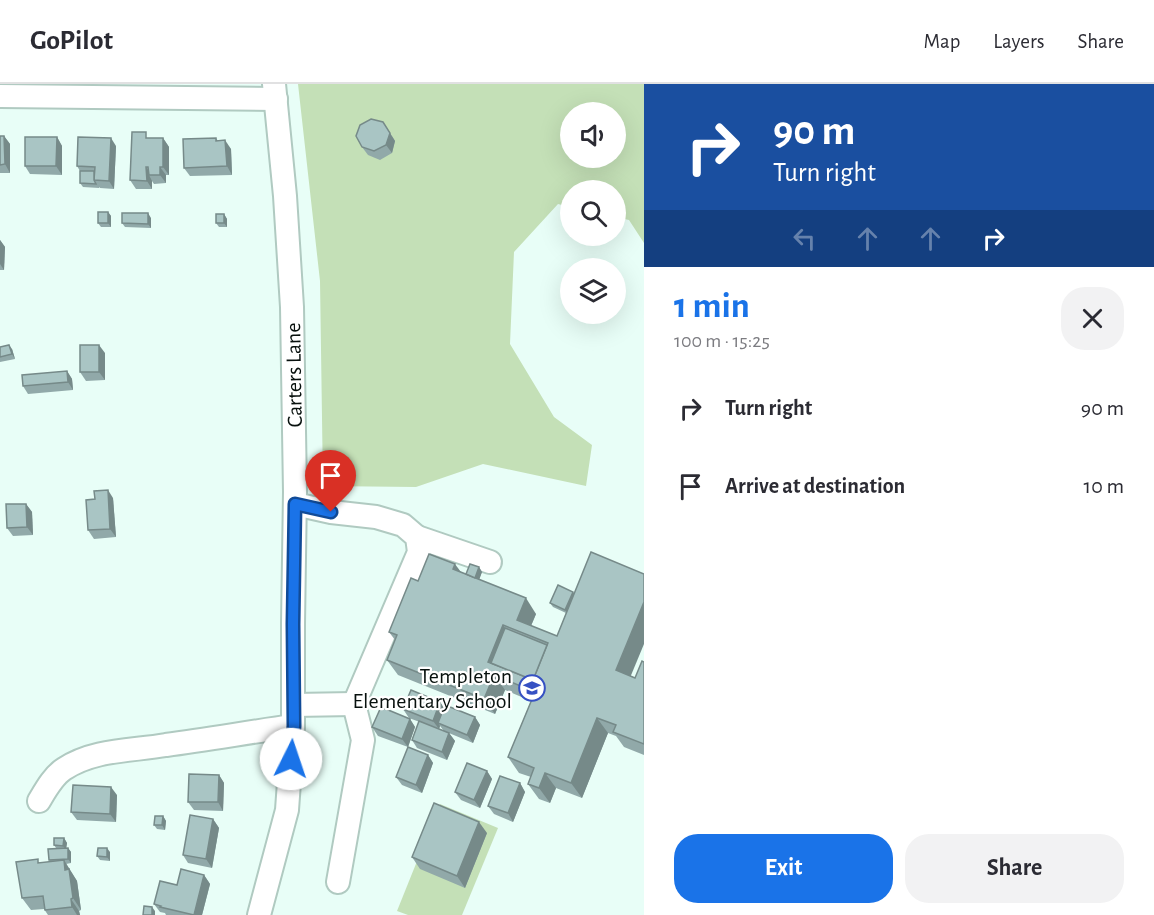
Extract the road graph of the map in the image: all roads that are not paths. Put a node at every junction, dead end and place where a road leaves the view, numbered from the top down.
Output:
1 (275, 92) edge
2 (0, 96) edge
3 (295, 504) junction
4 (417, 537) junction
5 (490, 562) dead end
6 (354, 704) junction
7 (294, 716) junction
8 (39, 801) dead end
9 (338, 882) dead end
10 (259, 915) edge

1 - 2 street
1 - 3 street, Carters Lane
3 - 4 street
3 - 7 street, Carters Lane
4 - 5 street
4 - 6 street
6 - 7 street
6 - 9 street
7 - 8 street
7 - 10 street, Carters Lane

